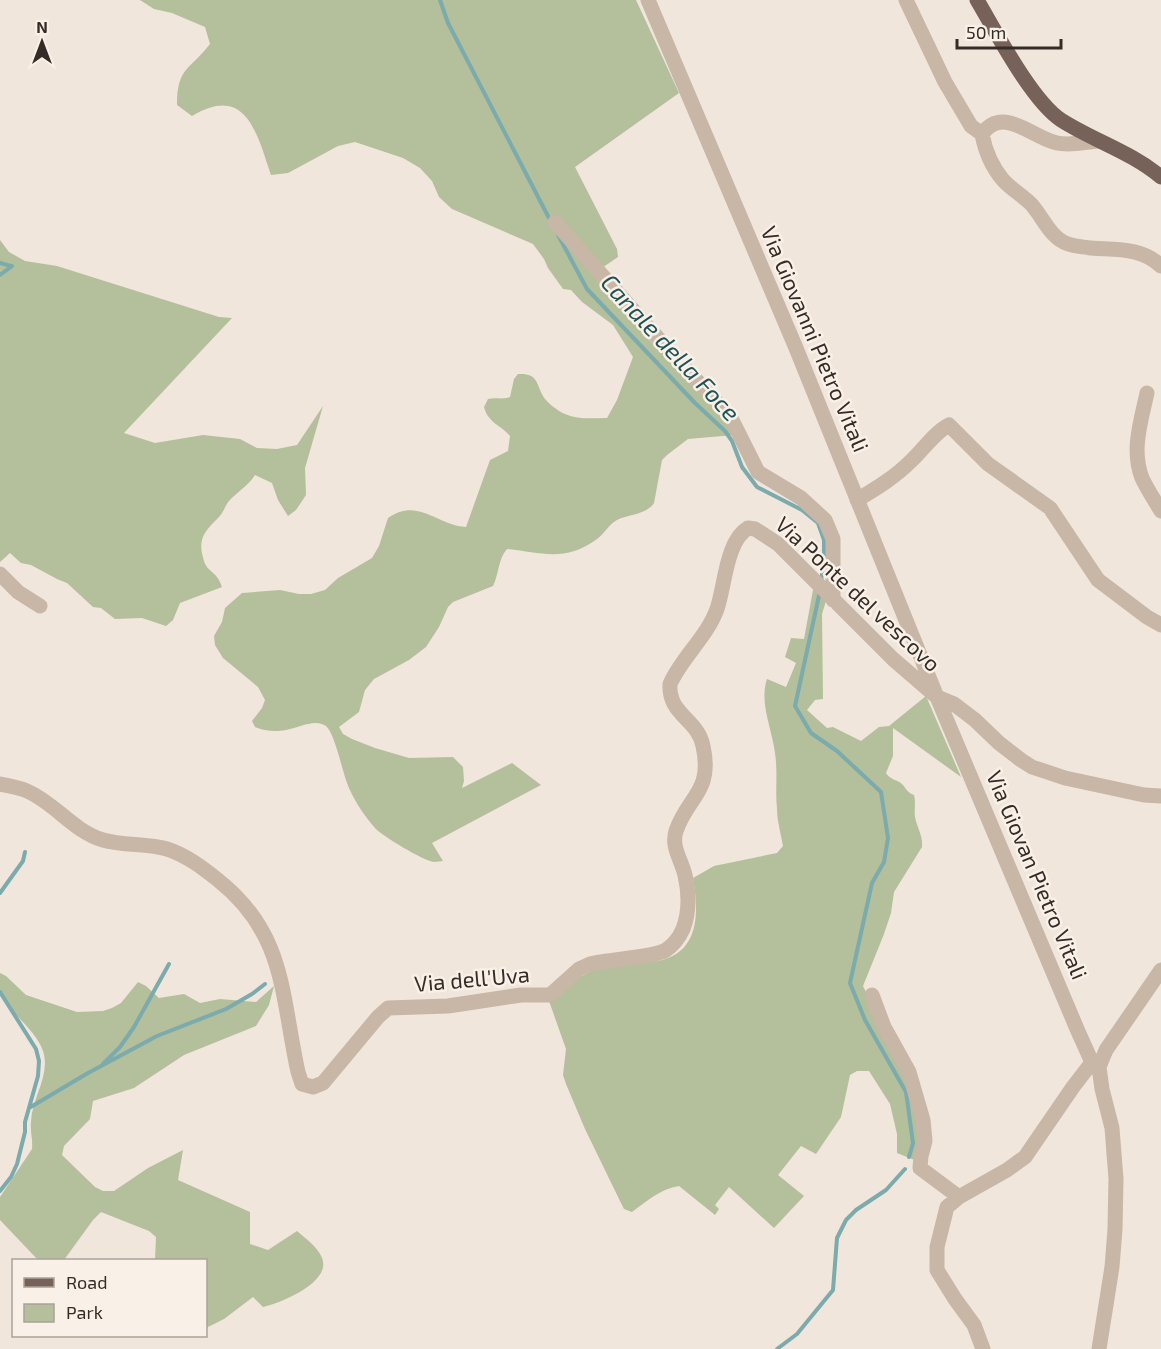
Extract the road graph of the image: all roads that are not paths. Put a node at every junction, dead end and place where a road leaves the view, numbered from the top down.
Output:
1 (648, 0) edge
2 (906, 0) edge
3 (977, 0) edge
4 (982, 134) junction
5 (1099, 141) junction
6 (1161, 177) edge
7 (555, 222) dead end
8 (1161, 266) edge
9 (1147, 393) dead end
10 (857, 500) junction
11 (1161, 511) edge
12 (748, 528) joint
13 (0, 574) edge
14 (831, 598) junction
15 (40, 606) dead end
16 (1161, 625) edge
17 (937, 697) junction
18 (0, 784) edge
19 (1161, 796) edge
20 (1161, 970) edge
21 (872, 995) dead end
22 (1096, 1064) junction
23 (959, 1197) junction
24 (983, 1349) edge
25 (1099, 1349) edge

1 - 10 street, Via Giovanni Pietro Vitali
2 - 4 street
3 - 5 main road
4 - 5 street
4 - 8 street
5 - 6 main road
7 - 14 street
9 - 11 street
10 - 16 street
10 - 17 street, Via Giovanni Pietro Vitali
12 - 14 street, Via Ponte del vescovo
12 - 18 street, Via dell'Uva
13 - 15 street
14 - 17 street, Via Ponte del vescovo
17 - 19 street, Via Ponte del vescovo
17 - 22 street, Via Giovan Pietro Vitali
20 - 22 street
21 - 23 street
22 - 23 street
22 - 25 street, Via Giovan Pietro Vitali
23 - 24 street

